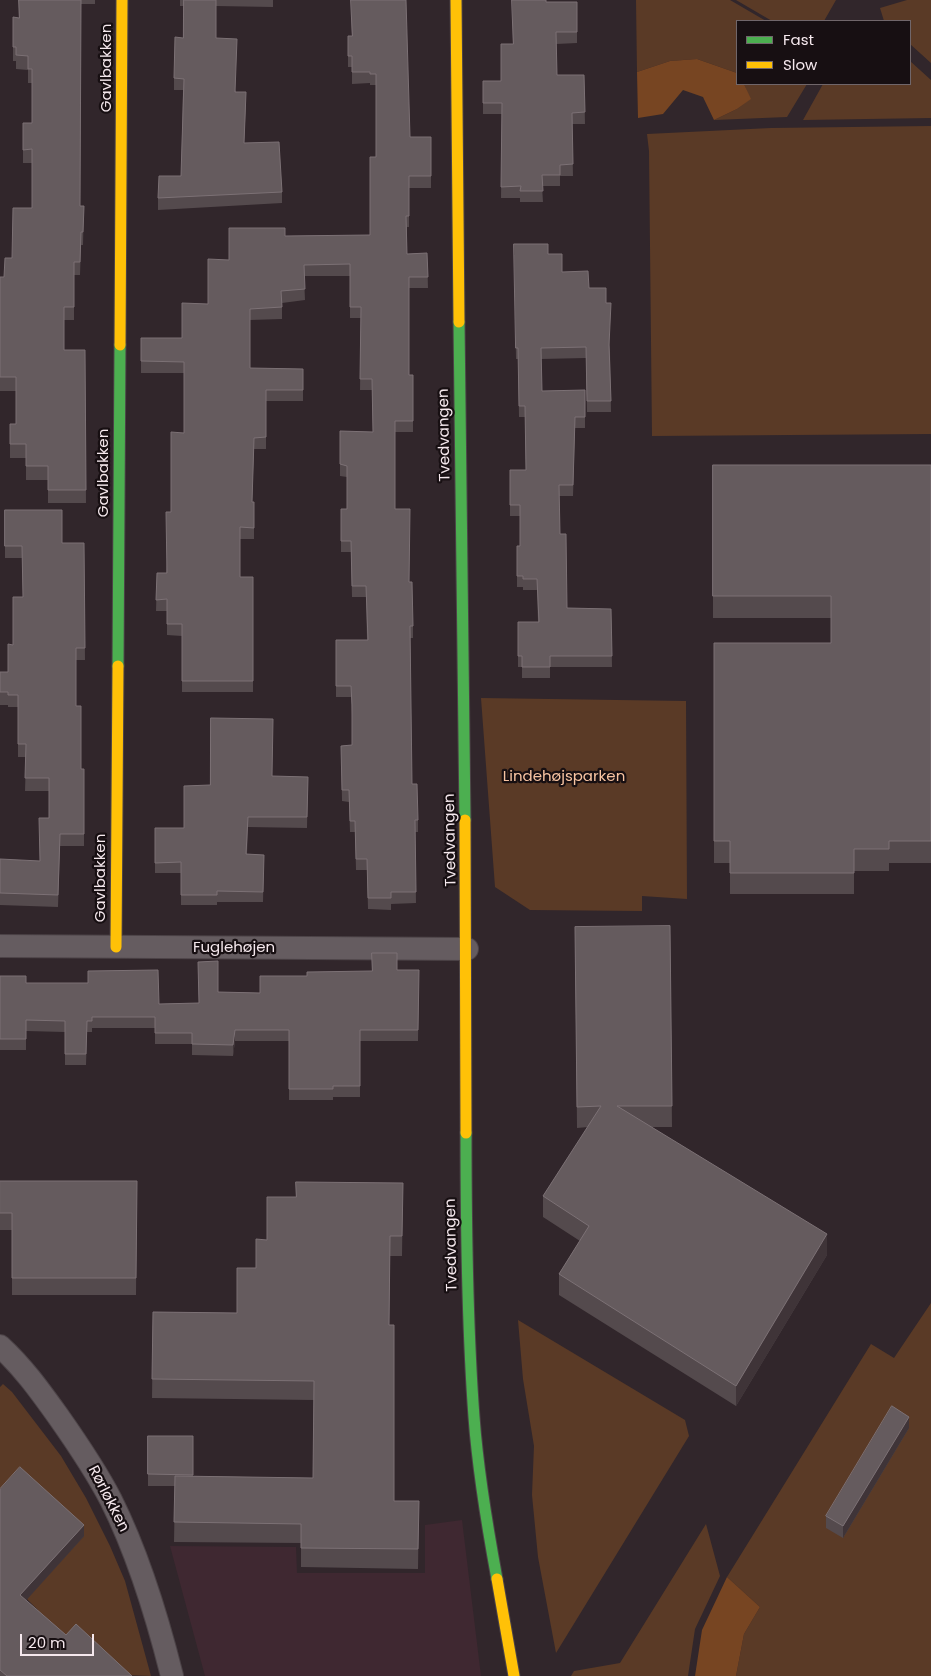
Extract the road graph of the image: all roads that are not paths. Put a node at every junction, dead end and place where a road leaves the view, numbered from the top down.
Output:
1 (122, 0) edge
2 (456, 0) edge
3 (0, 946) edge
4 (116, 947) junction
5 (467, 949) junction
6 (0, 1346) edge
7 (172, 1676) edge
8 (514, 1676) edge

1 - 4 street, Gavlbakken
2 - 5 street, Tvedvangen
3 - 4 street, Fuglehøjen
4 - 5 street, Fuglehøjen
5 - 8 street, Tvedvangen
6 - 7 street, Rørløkken

